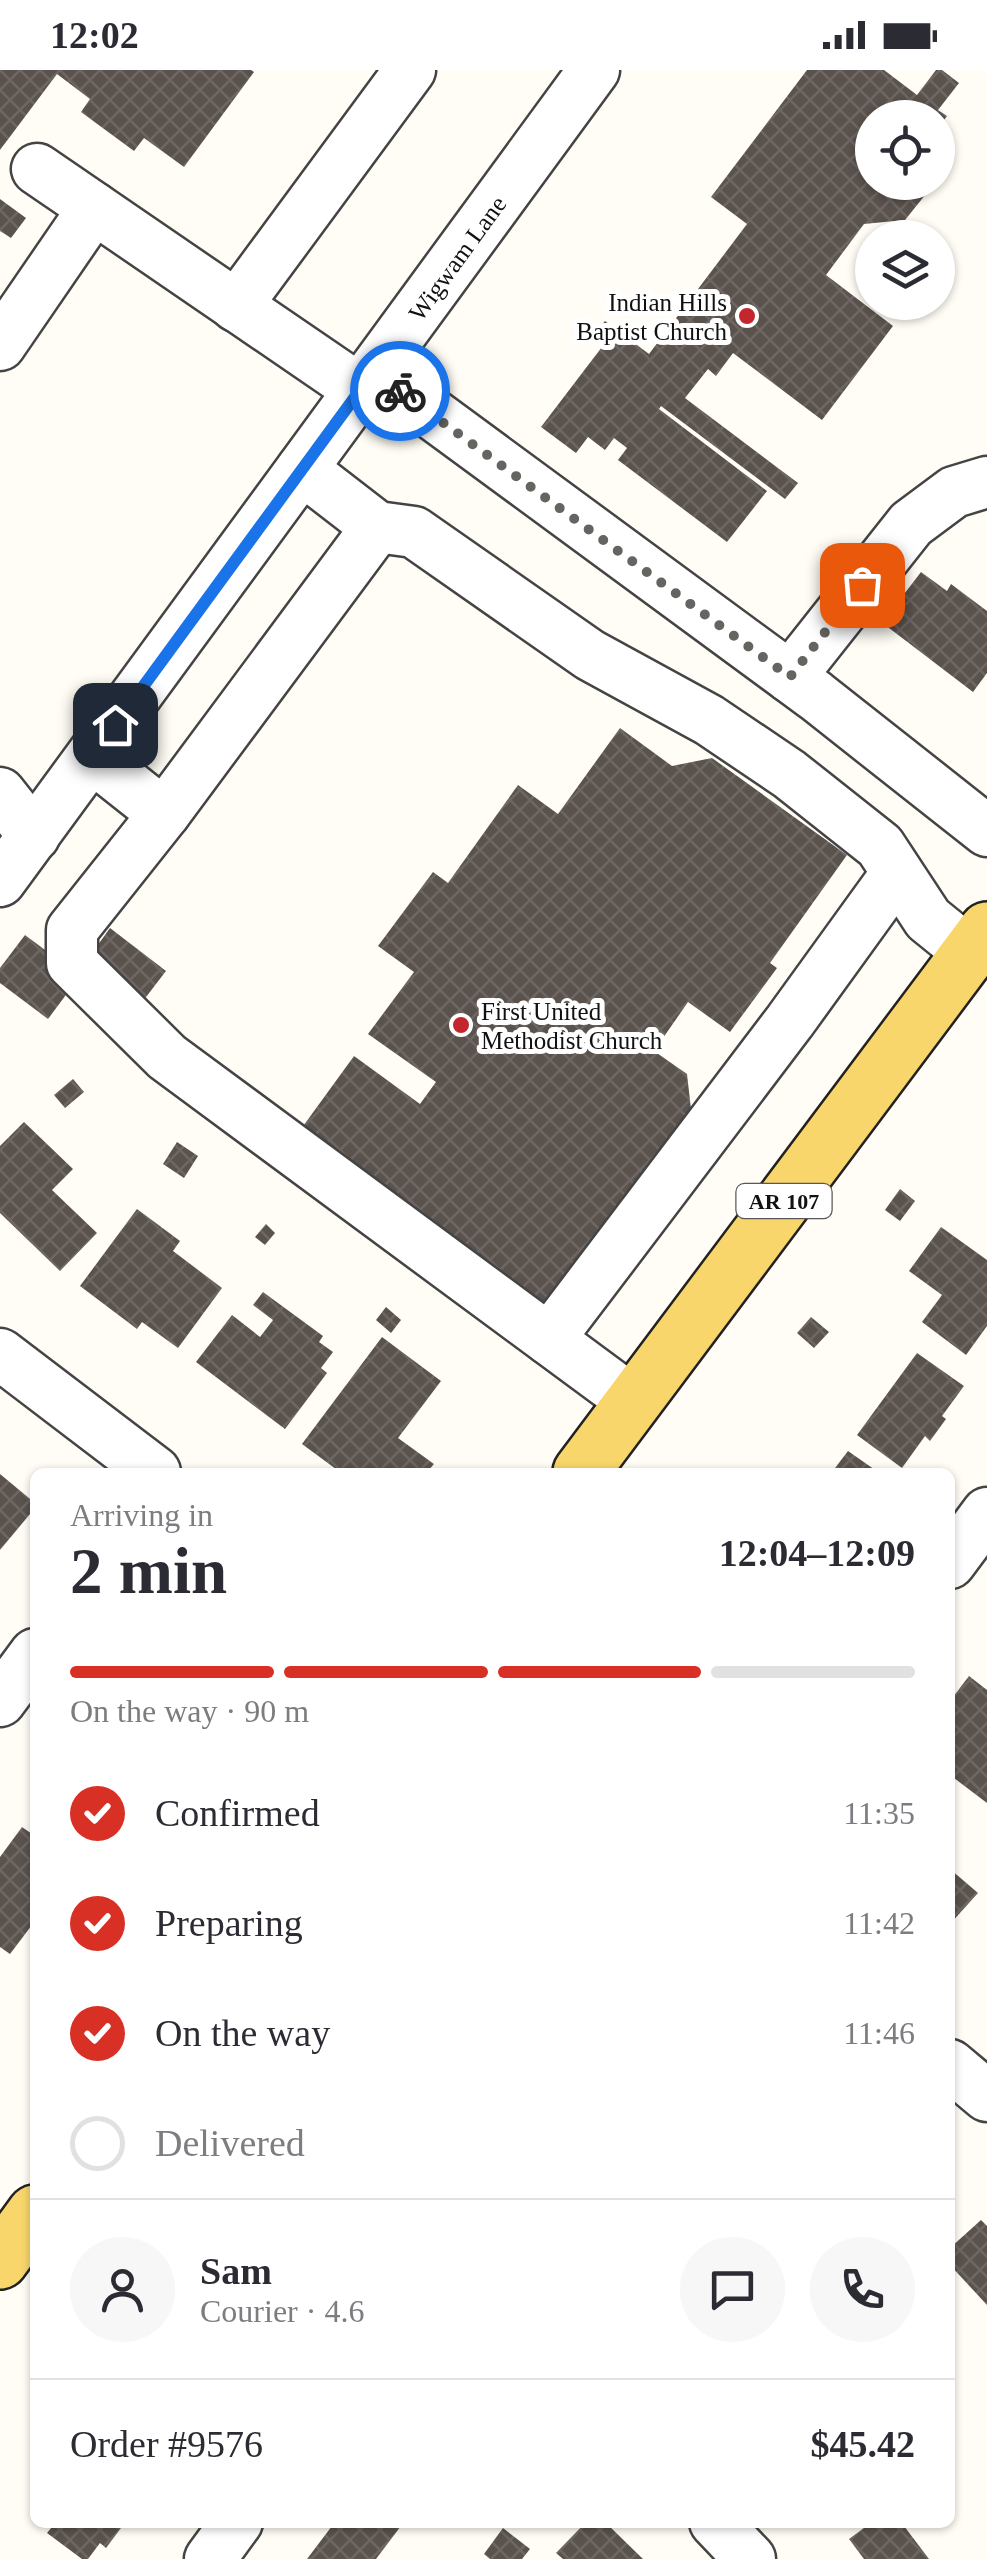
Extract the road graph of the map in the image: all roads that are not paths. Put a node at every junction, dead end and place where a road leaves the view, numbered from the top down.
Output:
1 (410, 70) edge
2 (594, 70) edge
3 (37, 169) dead end
4 (94, 208) junction
5 (236, 306) junction
6 (0, 345) edge
7 (367, 381) junction
8 (302, 469) junction
9 (971, 487) edge
10 (377, 527) junction
11 (790, 677) junction
12 (92, 757) junction
13 (0, 792) edge
14 (164, 814) junction
15 (987, 831) edge
16 (34, 836) junction
17 (897, 873) junction
18 (0, 881) edge
19 (978, 942) edge
20 (549, 1339) junction
21 (0, 1354) edge
22 (634, 1402) junction
23 (150, 1468) edge
24 (583, 1468) edge
25 (987, 1514) edge
26 (955, 1556) edge
27 (30, 1661) edge
28 (0, 1701) edge
29 (955, 2068) edge
30 (987, 2096) edge
31 (30, 2220) edge
32 (0, 2261) edge
33 (233, 2528) edge
34 (720, 2528) edge
35 (210, 2559) edge
36 (750, 2559) edge

1 - 5 street
2 - 7 street, Wigwam Lane
3 - 4 street
4 - 5 street
4 - 6 street
5 - 7 street
7 - 8 street, Wigwam Lane
7 - 11 street
8 - 10 street
8 - 12 street, Wigwam Lane
9 - 11 street
10 - 14 street
10 - 17 street
11 - 15 street
12 - 14 street
12 - 16 street, Wigwam Lane
13 - 16 street
14 - 20 street
16 - 18 street, Wigwam Lane
17 - 19 street
17 - 20 street
19 - 22 main road, AR 107
20 - 22 street
21 - 23 street
22 - 24 main road, AR 107
25 - 26 street
27 - 28 street
29 - 30 street
31 - 32 main road
33 - 35 street
34 - 36 street

